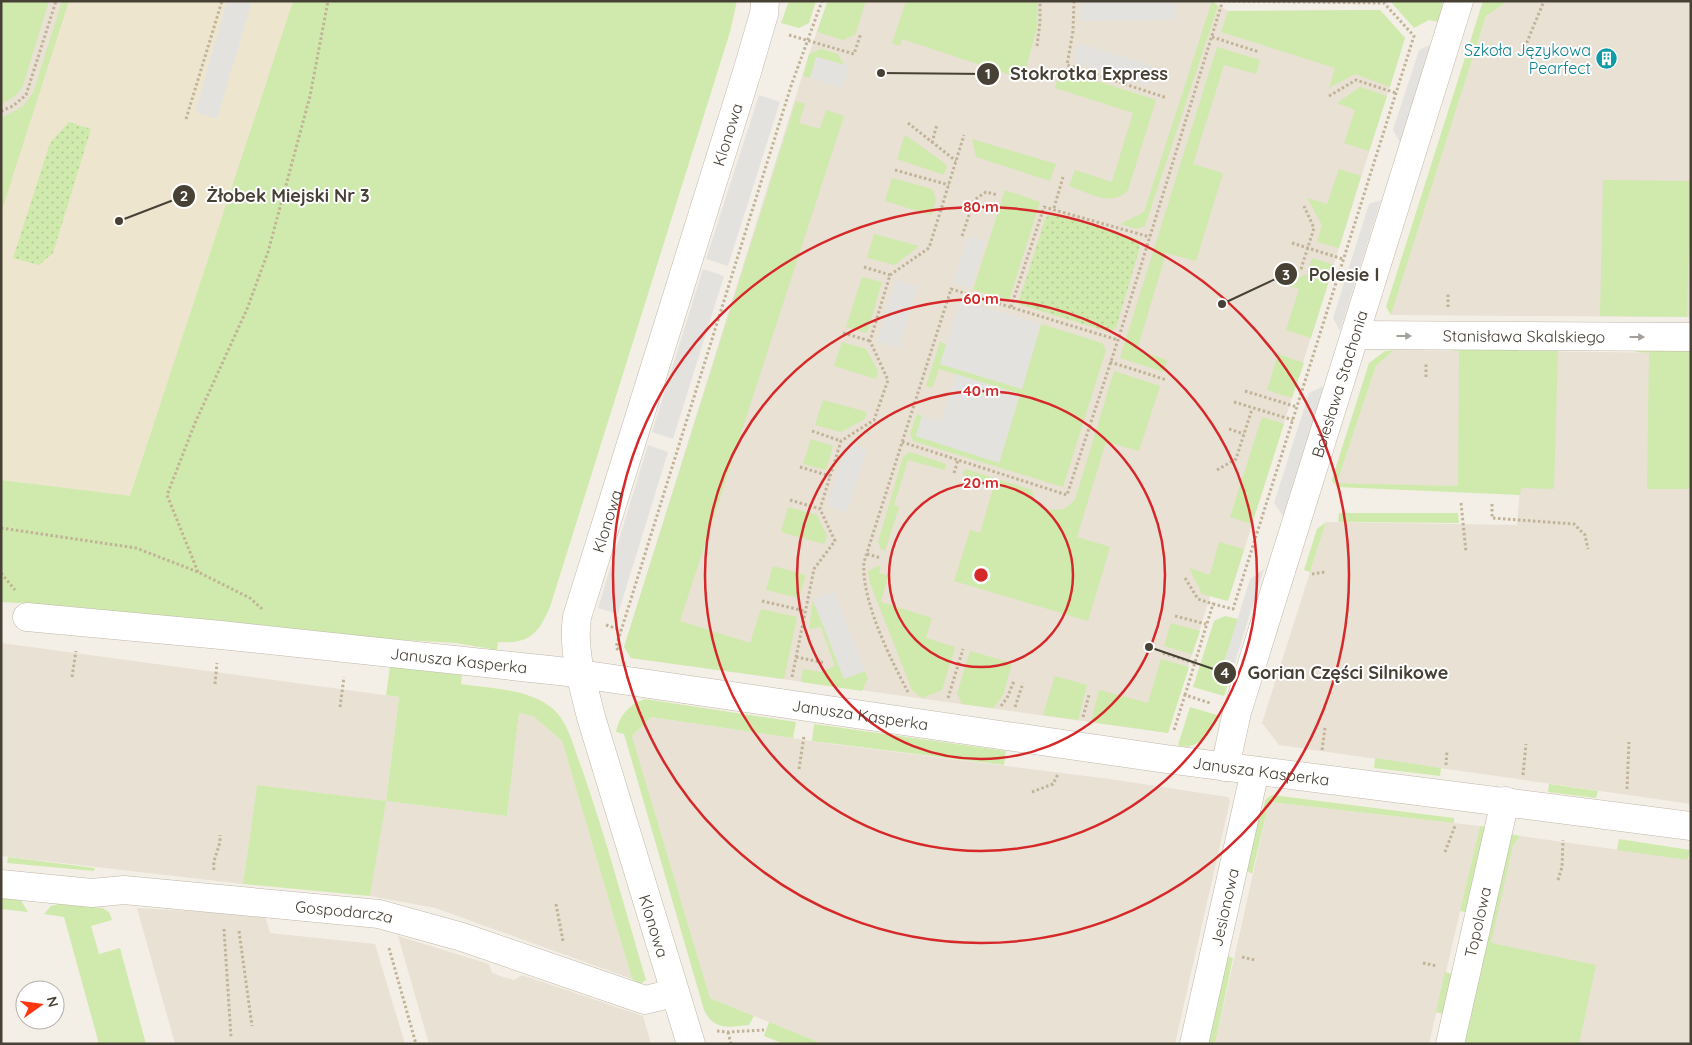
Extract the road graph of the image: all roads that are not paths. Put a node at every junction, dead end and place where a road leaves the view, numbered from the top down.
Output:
1 (765, 1) edge
2 (1459, 1) edge
3 (1356, 335) junction
4 (1691, 337) edge
5 (27, 618) dead end
6 (581, 675) junction
7 (1225, 767) junction
8 (1254, 771) junction
9 (1504, 801) junction
10 (1691, 826) edge
11 (1, 884) edge
12 (674, 993) junction
13 (691, 1044) edge
14 (1194, 1044) edge
15 (1450, 1044) edge

1 - 6 street, Klonowa
2 - 3 street, Bolesława Stachonia
3 -> 4 street, Stanisława Skalskiego
3 - 7 street, Bolesława Stachonia
5 - 6 street, Janusza Kasperka
6 - 7 street, Janusza Kasperka
6 - 12 street, Klonowa
7 - 8 street, Janusza Kasperka
8 - 9 street, Janusza Kasperka
8 - 14 street, Jesionowa
9 - 10 street, Janusza Kasperka
9 - 15 street, Topolowa
11 - 12 street, Gospodarcza
12 - 13 street, Klonowa

